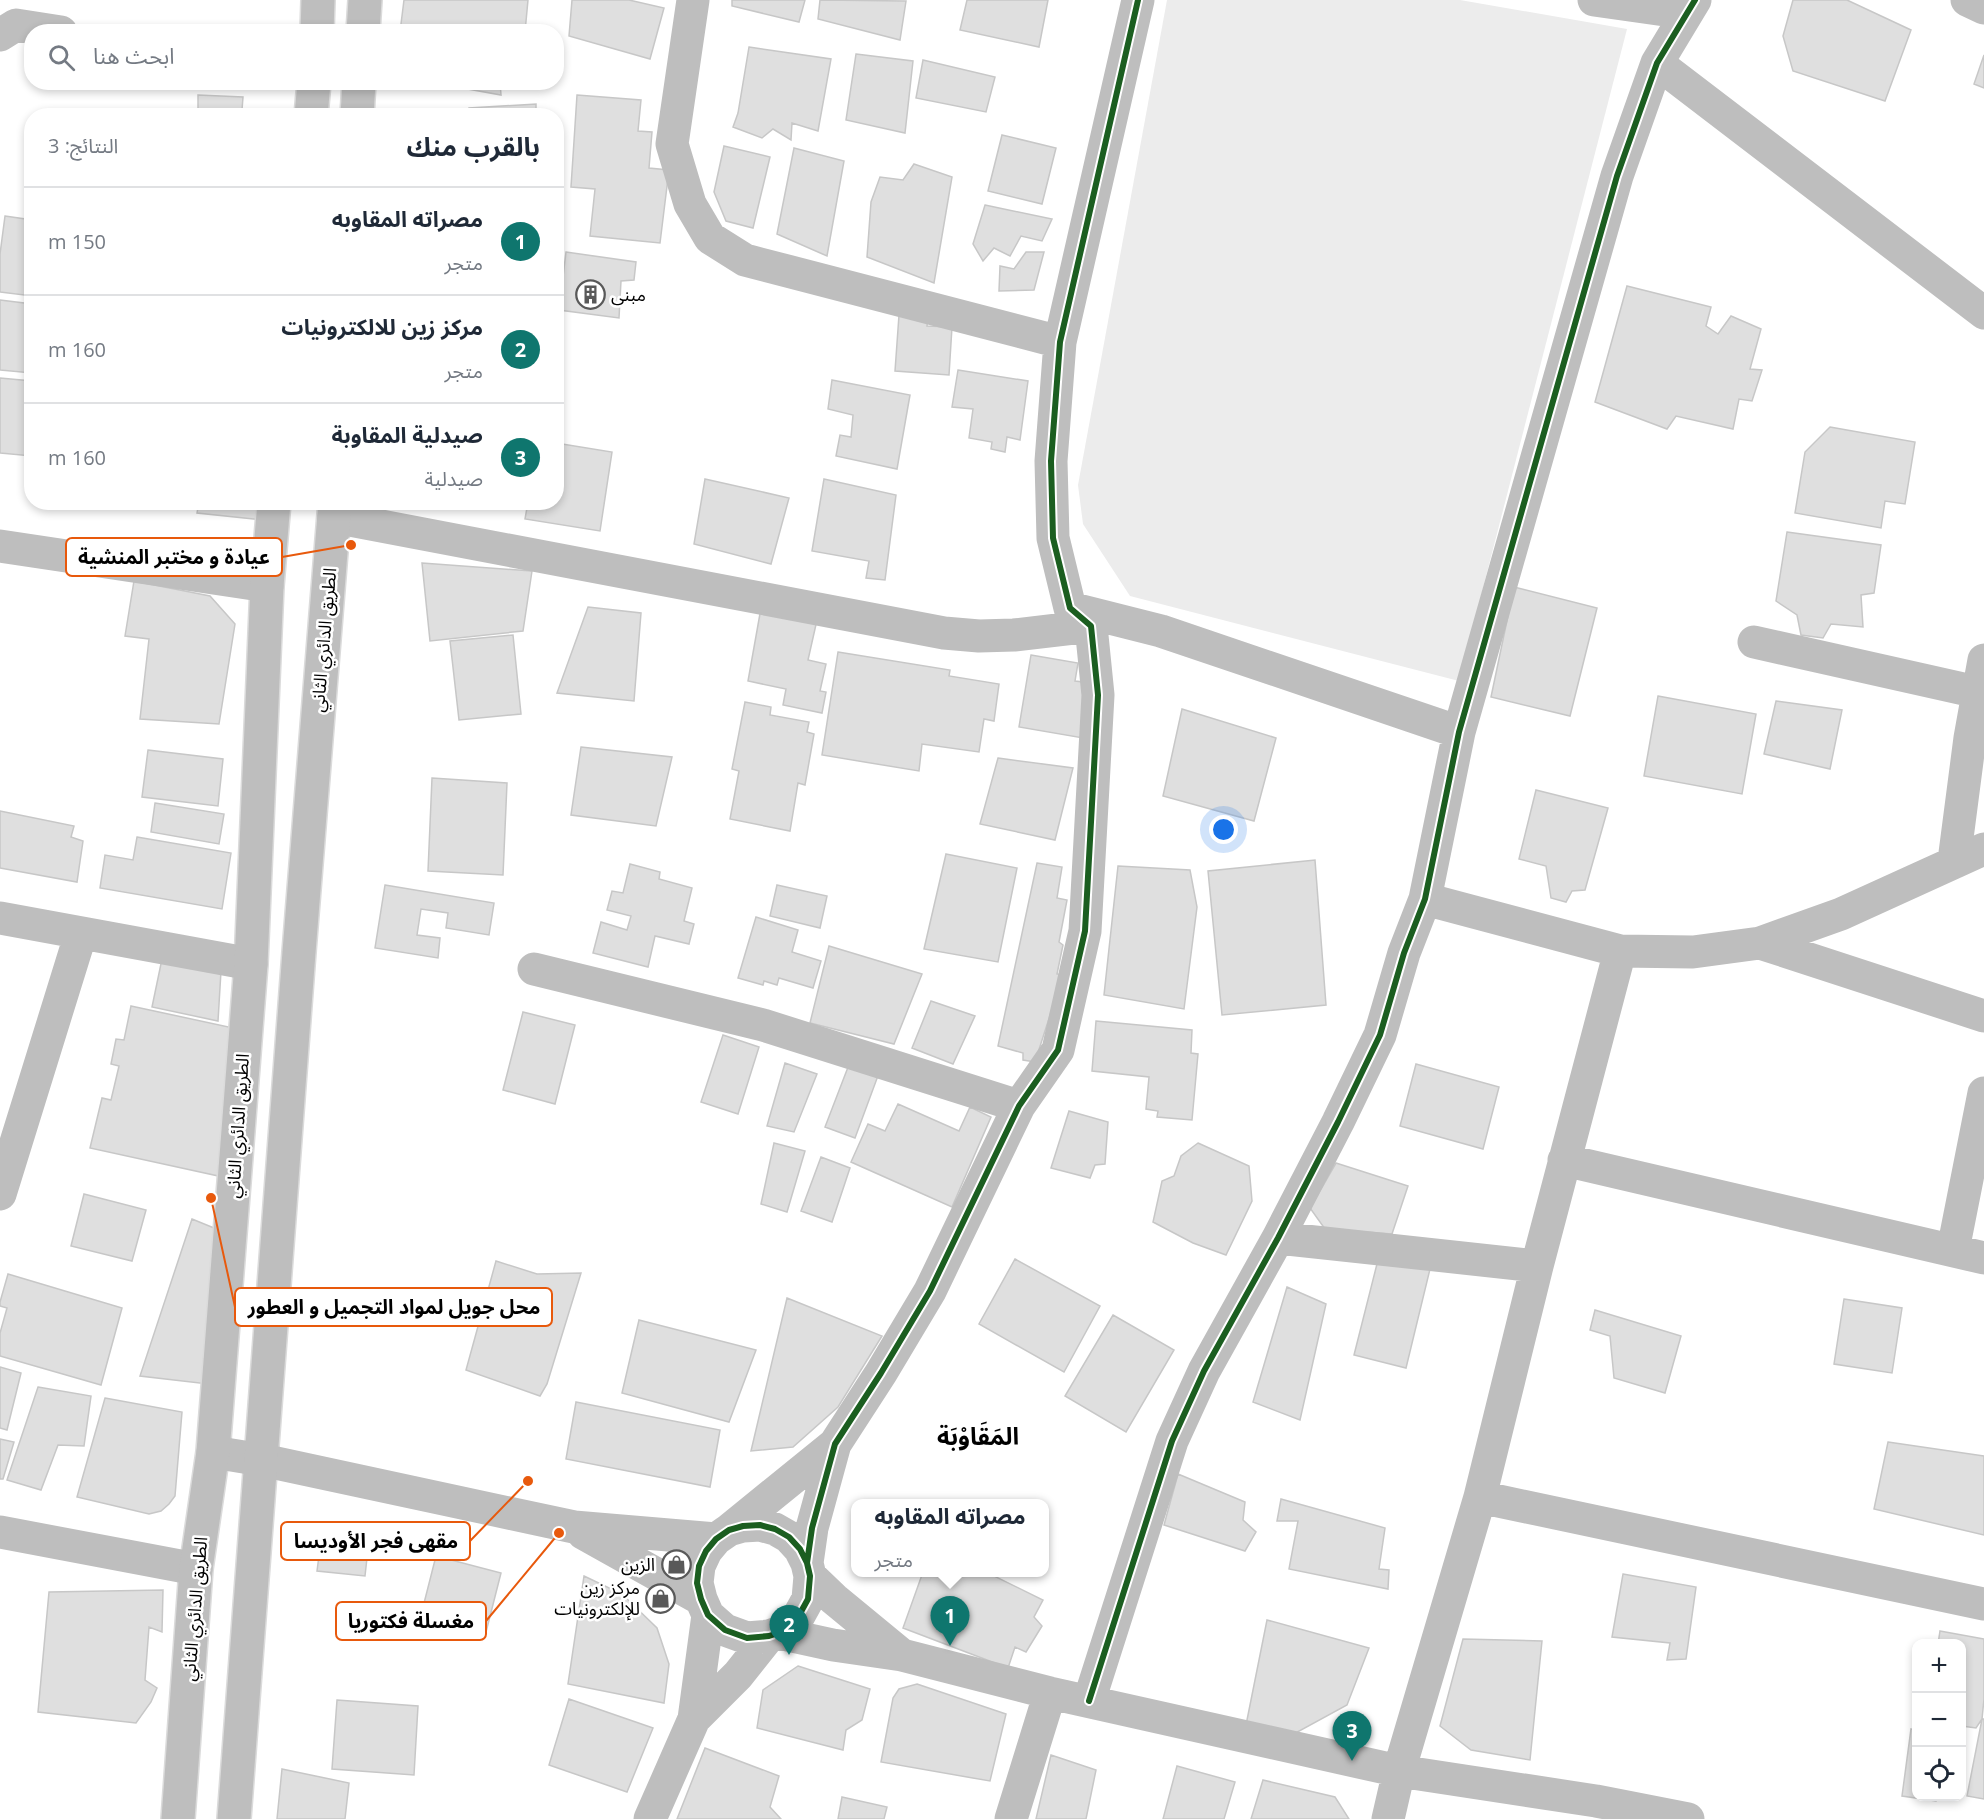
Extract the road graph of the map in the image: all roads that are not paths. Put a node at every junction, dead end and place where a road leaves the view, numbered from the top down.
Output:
1 (318, 0) edge
2 (365, 0) edge
3 (693, 0) edge
4 (1138, 0) edge
5 (1594, 0) edge
6 (1967, 0) edge
7 (1691, 7) edge
8 (1984, 8) edge
9 (317, 24) edge
10 (364, 24) edge
11 (24, 26) edge
12 (0, 35) edge
13 (1657, 63) junction
14 (313, 90) edge
15 (359, 90) edge
16 (312, 108) edge
17 (357, 108) edge
18 (1984, 314) edge
19 (1060, 342) junction
20 (273, 510) edge
21 (335, 510) edge
22 (0, 546) edge
23 (267, 586) junction
24 (1081, 617) junction
25 (1754, 642) dead end
26 (1984, 660) edge
27 (1977, 692) junction
28 (1459, 732) junction
29 (1984, 849) edge
30 (1954, 861) junction
31 (1425, 899) junction
32 (0, 918) edge
33 (81, 933) junction
34 (1760, 943) junction
35 (1620, 951) junction
36 (250, 964) junction
37 (534, 969) dead end
38 (1984, 1016) edge
39 (1984, 1093) edge
40 (1019, 1106) junction
41 (1564, 1160) junction
42 (0, 1194) edge
43 (1278, 1238) junction
44 (1953, 1250) junction
45 (1984, 1258) edge
46 (1537, 1266) junction
47 (835, 1444) junction
48 (213, 1452) junction
49 (262, 1460) junction
50 (1480, 1497) junction
51 (574, 1527) junction
52 (0, 1532) edge
53 (723, 1534) junction
54 (196, 1569) junction
55 (809, 1569) junction
56 (1984, 1604) edge
57 (704, 1607) junction
58 (774, 1635) junction
59 (902, 1655) junction
60 (1050, 1693) junction
61 (1089, 1701) junction
62 (694, 1719) junction
63 (1399, 1771) junction
64 (178, 1819) edge
65 (234, 1819) edge
66 (650, 1819) edge
67 (1011, 1819) edge
68 (1388, 1819) edge
69 (1688, 1819) edge

1 - 9 street
2 - 10 street
3 - 19 street
4 - 19 street
5 - 7 street
6 - 8 street
7 - 13 street
11 - 12 street
13 - 18 street
13 - 28 street
14 - 16 street
15 - 17 street
19 - 24 street
20 - 23 street, الطريق الدائري الثاني
21 - 24 street
21 - 49 street, الطريق الدائري الثاني
22 - 23 street
23 - 36 street, الطريق الدائري الثاني
24 - 28 street
24 - 40 street
25 - 27 street
26 - 27 street
27 - 30 street
28 - 31 street
29 - 30 street
30 - 34 street
31 - 35 street
31 - 43 street
32 - 33 street
33 - 36 street
33 - 42 street
34 - 35 street
34 - 38 street
35 - 41 street
36 - 48 street, الطريق الدائري الثاني
37 - 40 street
39 - 44 street
40 - 47 street
41 - 44 street
41 - 46 street
43 - 46 street
43 - 61 street
44 - 45 street
46 - 50 street
47 - 53 street
47 - 55 street
48 - 49 street
48 - 54 street, الطريق الدائري الثاني
49 - 51 street
49 - 65 street, الطريق الدائري الثاني
50 - 56 street
50 - 63 street
51 - 53 street
51 - 57 street
52 - 54 street
53 - 55 street
53 - 57 street
54 - 64 street, الطريق الدائري الثاني
55 - 58 street
55 - 59 street
57 - 58 street
57 - 62 street
58 - 59 street
58 - 62 street
59 - 60 street
60 - 61 street
60 - 67 street
61 - 63 street
62 - 66 street
63 - 68 street
63 - 69 street

